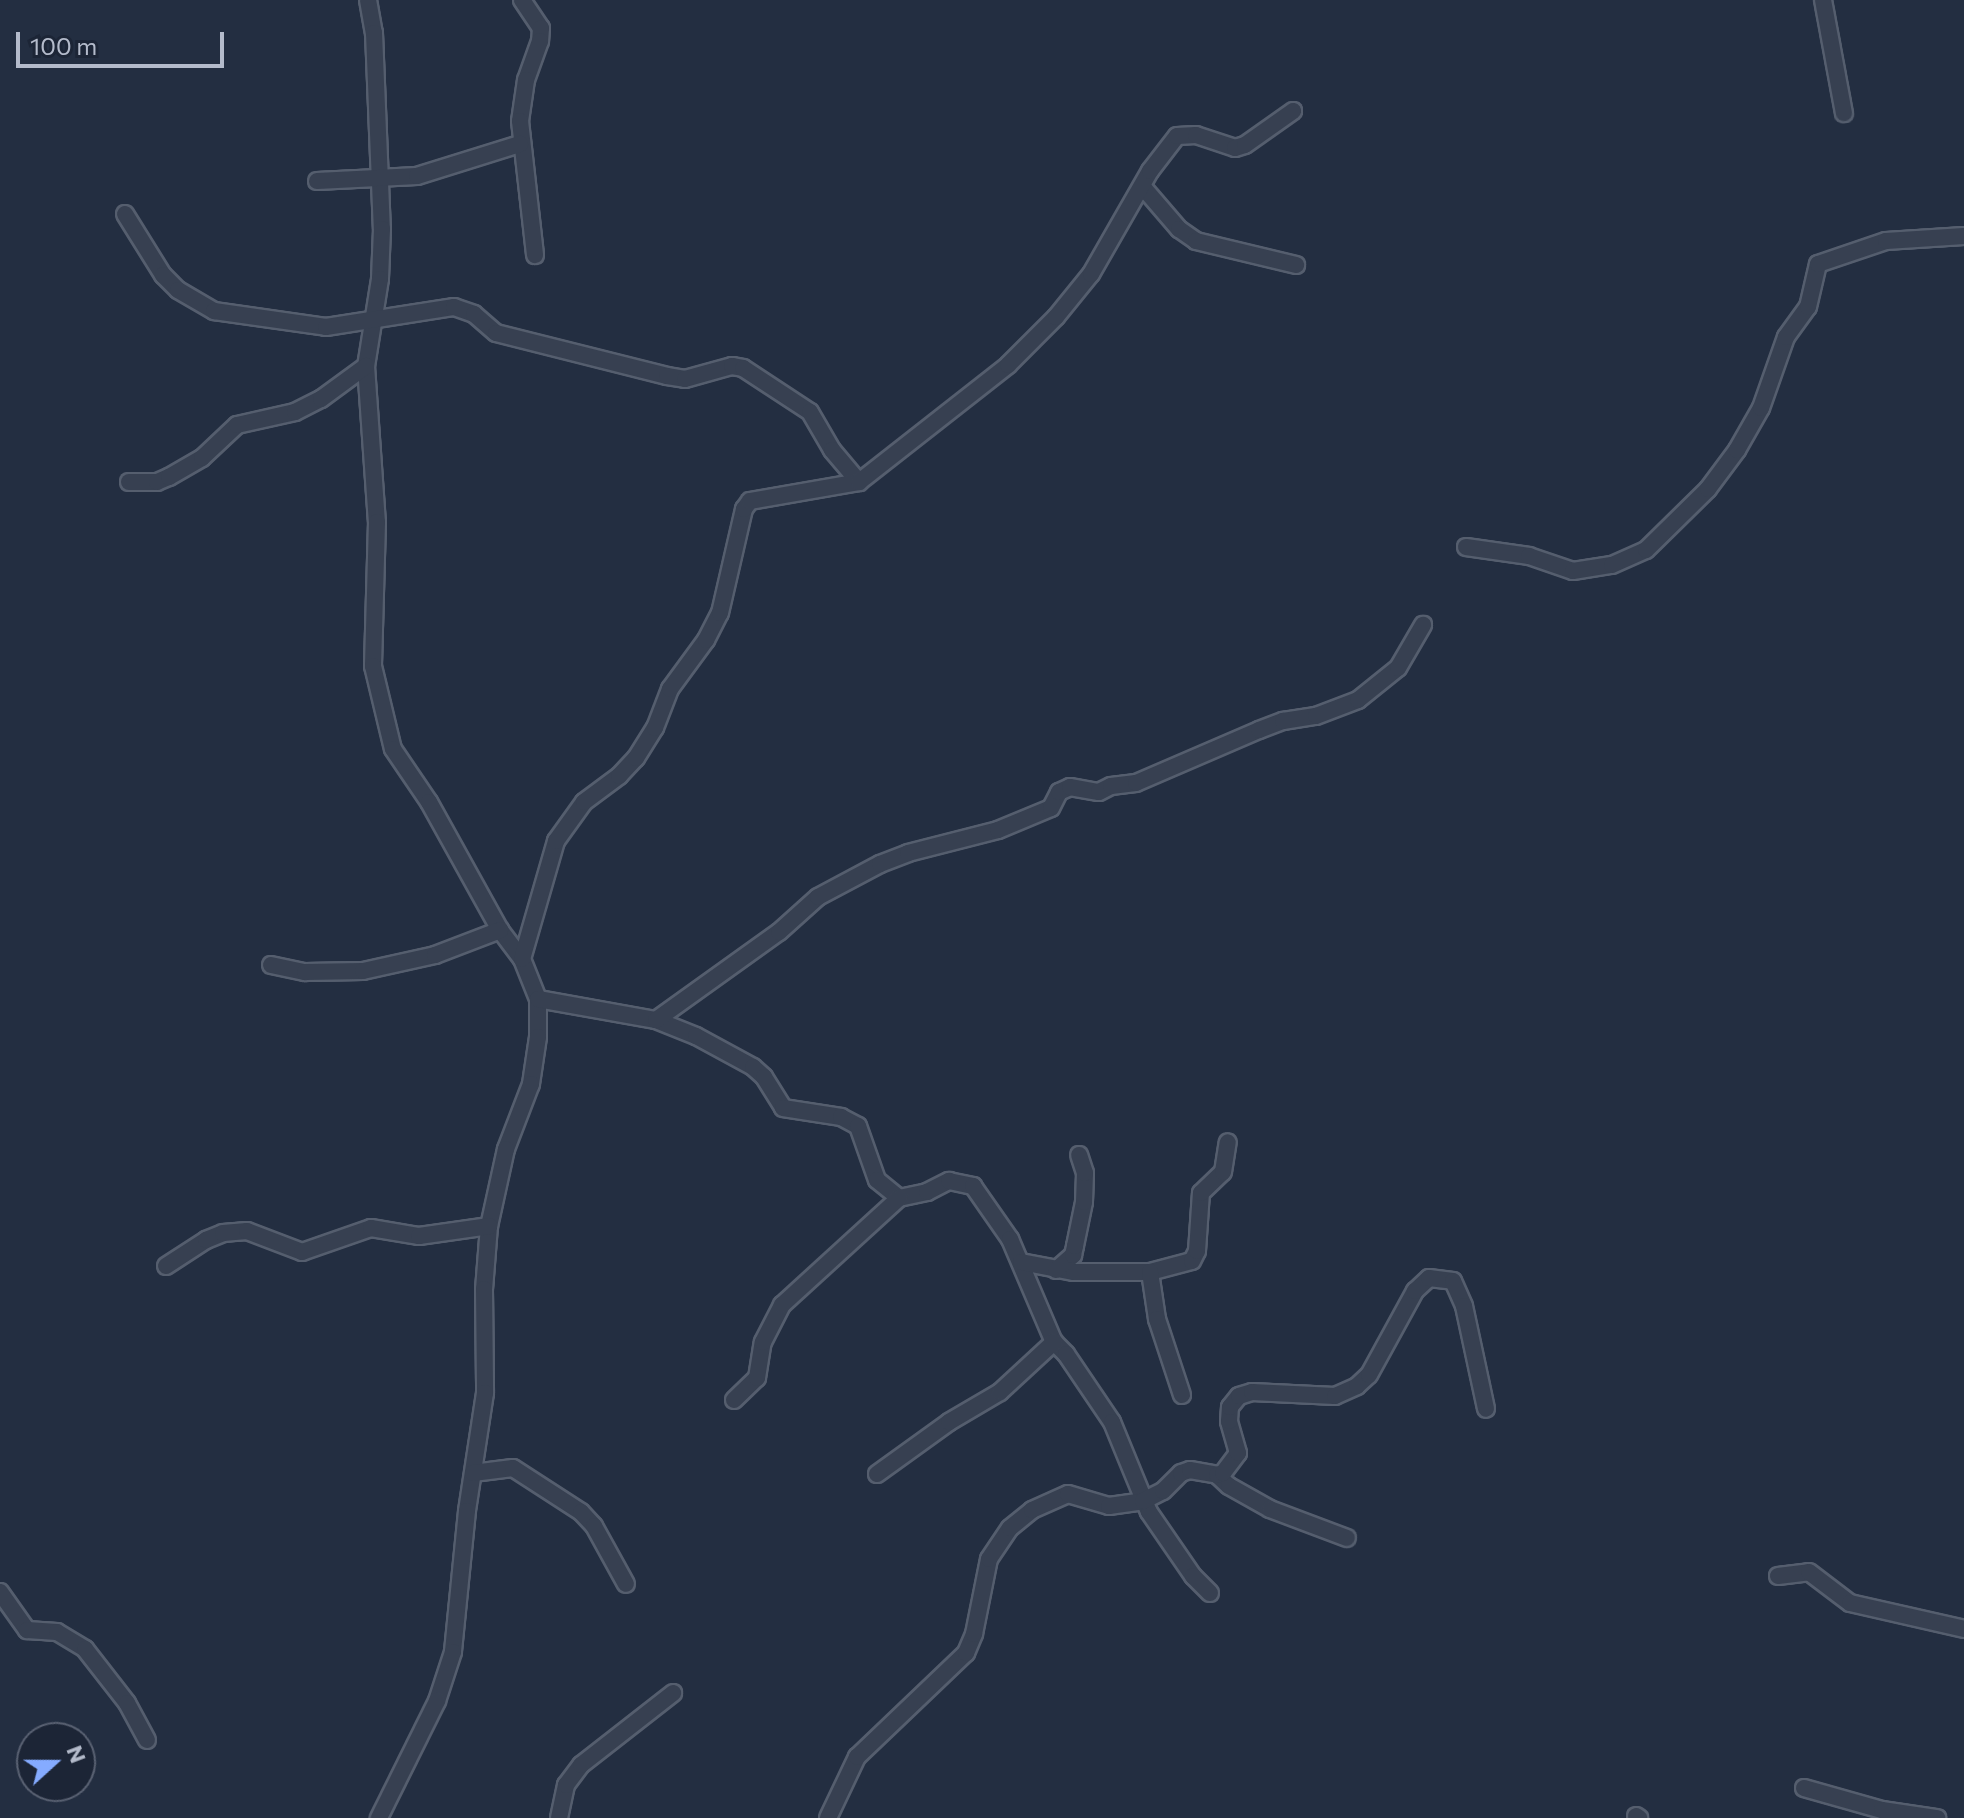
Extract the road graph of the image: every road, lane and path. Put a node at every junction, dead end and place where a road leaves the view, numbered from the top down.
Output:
1 (368, 0) edge
2 (522, 0) edge
3 (1823, 0) edge
4 (1293, 111) dead end
5 (1844, 113) dead end
6 (520, 144) junction
7 (381, 178) junction
8 (317, 181) dead end
9 (1142, 186) junction
10 (125, 214) dead end
11 (1964, 236) edge
12 (535, 255) dead end
13 (1296, 265) dead end
14 (372, 322) junction
15 (366, 366) junction
16 (129, 482) dead end
17 (859, 482) junction
18 (1466, 547) dead end
19 (1423, 625) dead end
20 (500, 930) junction
21 (522, 959) junction
22 (271, 965) dead end
23 (538, 999) junction
24 (656, 1020) junction
25 (1228, 1142) dead end
26 (1079, 1155) dead end
27 (899, 1198) junction
28 (489, 1226) junction
29 (1021, 1262) junction
30 (166, 1266) dead end
31 (1056, 1270) junction
32 (1150, 1272) junction
33 (1054, 1342) junction
34 (1182, 1395) dead end
35 (734, 1400) dead end
36 (1486, 1409) dead end
37 (473, 1473) junction
38 (877, 1474) dead end
39 (1217, 1475) junction
40 (1143, 1501) junction
41 (1347, 1538) dead end
42 (1778, 1576) dead end
43 (626, 1584) dead end
44 (0, 1592) edge
45 (1210, 1593) dead end
46 (1964, 1629) edge
47 (673, 1693) dead end
48 (147, 1740) dead end
49 (1804, 1788) dead end
50 (1882, 1814) edge
51 (379, 1818) edge
52 (559, 1818) edge
53 (828, 1818) edge
54 (1937, 1818) edge

1 - 7 street
2 - 6 street
3 - 5 street
4 - 9 street
6 - 7 street
6 - 12 street
7 - 8 street
7 - 14 street
9 - 13 street
9 - 17 street
10 - 14 street
11 - 18 street
14 - 15 street
14 - 17 street
15 - 16 street
15 - 20 street
17 - 21 street
19 - 24 street
20 - 21 street
20 - 22 street
21 - 23 street
23 - 24 street
23 - 28 street
24 - 27 street
25 - 32 street
26 - 31 street
27 - 29 street
27 - 35 street
28 - 30 street
28 - 37 street
29 - 31 street
29 - 33 street
31 - 32 street
32 - 34 street
33 - 38 street
33 - 40 street
36 - 39 street
37 - 43 street
37 - 51 street
39 - 40 street
39 - 41 street
40 - 45 street
40 - 53 street
42 - 46 street
44 - 48 street
47 - 52 street
49 - 50 street
50 - 54 street

